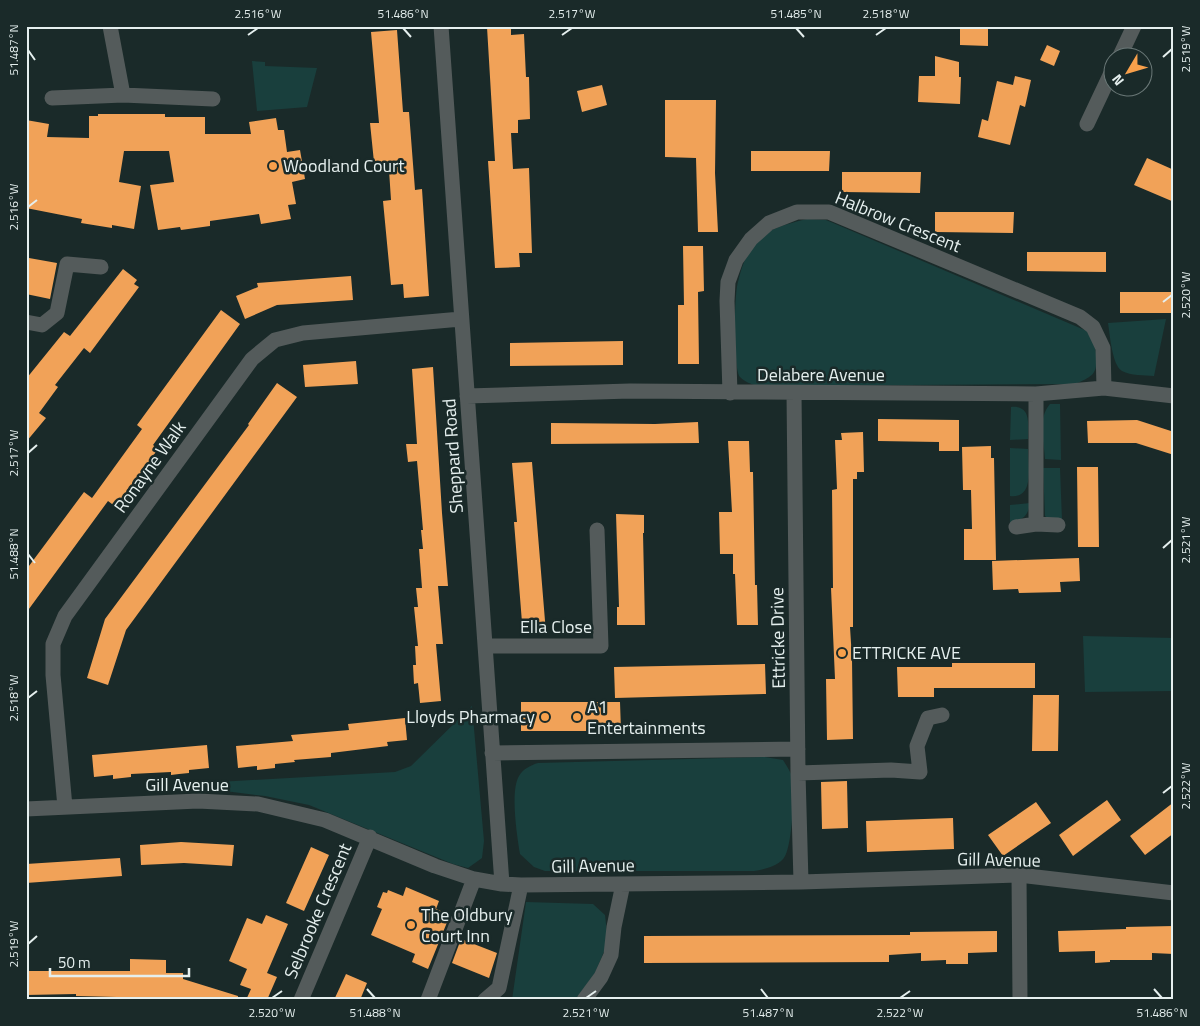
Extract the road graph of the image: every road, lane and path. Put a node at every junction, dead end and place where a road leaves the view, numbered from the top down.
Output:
1 (110, 26) edge
2 (441, 26) edge
3 (1134, 26) edge
4 (1124, 48) edge
5 (1102, 92) edge
6 (124, 95) junction
7 (52, 98) dead end
8 (213, 100) dead end
9 (1087, 124) dead end
10 (101, 267) dead end
11 (461, 319) junction
12 (26, 322) edge
13 (1104, 388) junction
14 (730, 393) junction
15 (794, 393) junction
16 (1036, 394) junction
17 (467, 396) junction
18 (1174, 396) edge
19 (1036, 524) junction
20 (1058, 525) dead end
21 (1016, 527) dead end
22 (597, 530) dead end
23 (485, 646) junction
24 (942, 715) dead end
25 (798, 749) junction
26 (492, 752) junction
27 (798, 773) junction
28 (65, 807) junction
29 (26, 809) edge
30 (370, 837) junction
31 (1019, 875) junction
32 (474, 879) junction
33 (801, 882) junction
34 (502, 884) junction
35 (623, 884) junction
36 (521, 885) junction
37 (1174, 893) edge
38 (301, 1000) edge
39 (428, 1000) edge
40 (485, 1000) edge
41 (584, 1000) edge
42 (1020, 1000) edge

1 - 6 street
2 - 11 street, Sheppard Road
3 - 4 street
5 - 9 street
6 - 7 street
6 - 8 street
10 - 12 street
11 - 17 street, Sheppard Road
11 - 28 street, Ronayne Walk
13 - 14 street, Halbrow Crescent
13 - 16 street, Delabere Avenue
13 - 18 street, Delabere Avenue
14 - 15 street, Delabere Avenue
14 - 17 street, Delabere Avenue
15 - 16 street, Delabere Avenue
15 - 25 street, Ettricke Drive
16 - 19 street
17 - 23 street, Sheppard Road
19 - 20 street
19 - 21 street
22 - 23 street, Ella Close
23 - 26 street, Sheppard Road
24 - 27 street
25 - 26 street
25 - 27 street, Ettricke Drive
26 - 34 street, Sheppard Road
27 - 33 street, Ettricke Drive
28 - 29 street, Gill Avenue
28 - 30 street, Gill Avenue
30 - 32 street, Gill Avenue
30 - 38 street, Selbrooke Crescent
31 - 33 street, Gill Avenue
31 - 37 street, Gill Avenue
31 - 42 street
32 - 34 street, Gill Avenue
32 - 39 street
33 - 35 street, Gill Avenue
34 - 36 street, Gill Avenue
35 - 36 street, Gill Avenue
35 - 41 street
36 - 40 street

